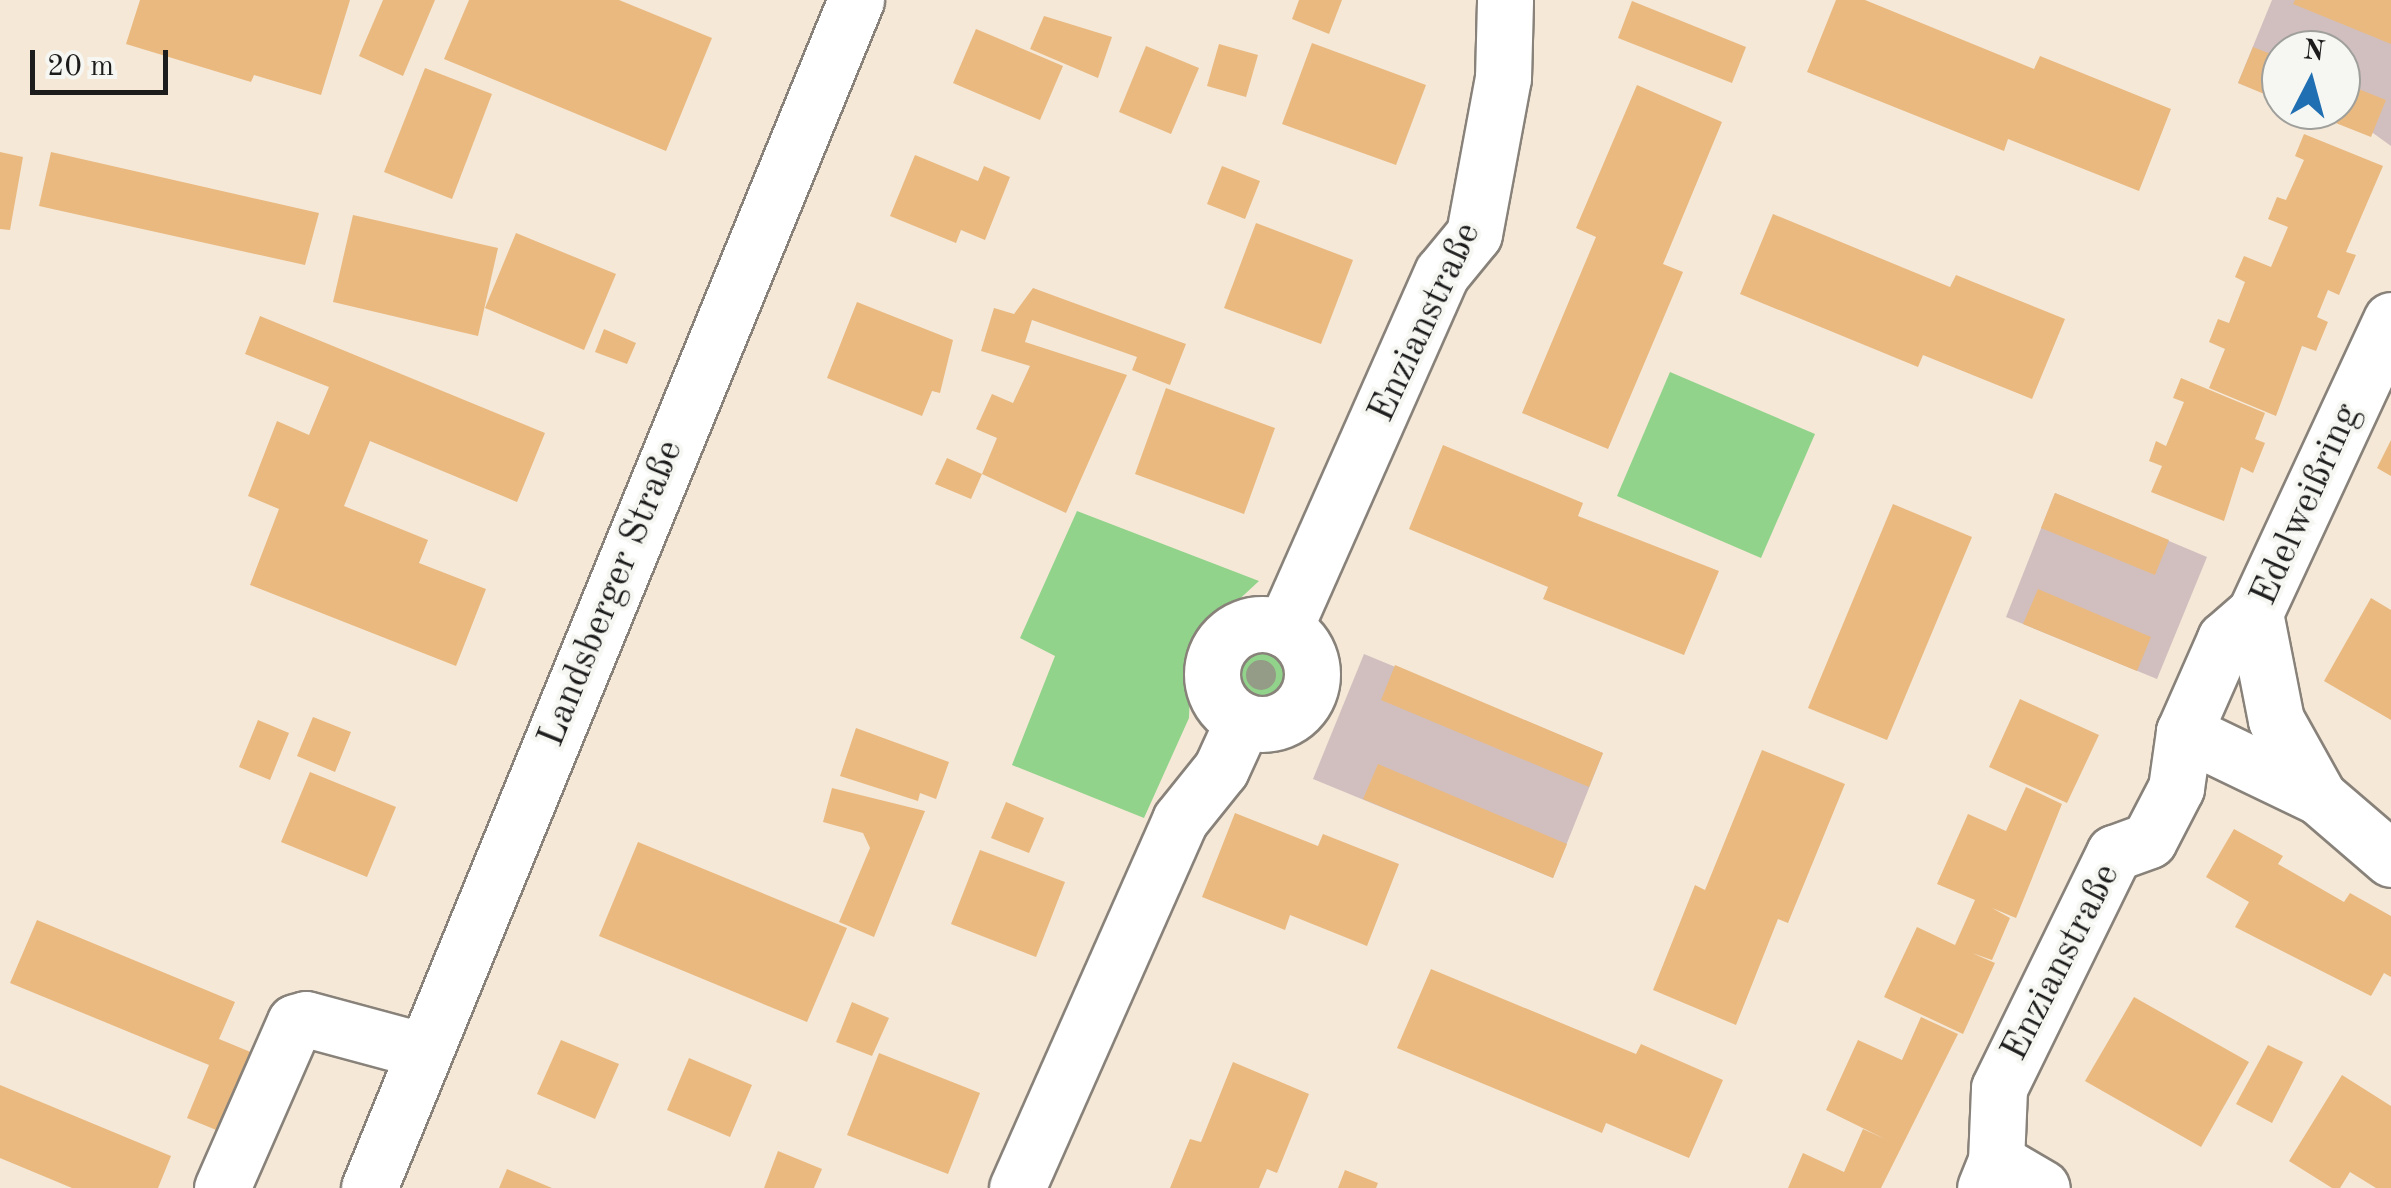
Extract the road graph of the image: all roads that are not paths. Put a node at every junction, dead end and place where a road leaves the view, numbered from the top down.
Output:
1 (856, 0) edge
2 (1506, 0) edge
3 (2387, 342) edge
4 (2255, 613) junction
5 (1284, 629) junction
6 (1243, 722) junction
7 (2184, 732) junction
8 (2319, 796) junction
9 (2391, 859) edge
10 (425, 1051) junction
11 (2007, 1179) edge
12 (222, 1188) edge
13 (370, 1188) edge
14 (1017, 1188) edge

1 - 10 street, Landsberger Straße
2 - 5 street, Enzianstraße
3 - 4 street, Edelweißring
4 - 7 street, Enzianstraße
4 - 8 street, Edelweißring
5 - 6 street
5 - 6 street
6 - 14 street
7 - 8 street
7 - 11 street, Enzianstraße
8 - 9 street, Edelweißring
10 - 12 street
10 - 13 street, Landsberger Straße

